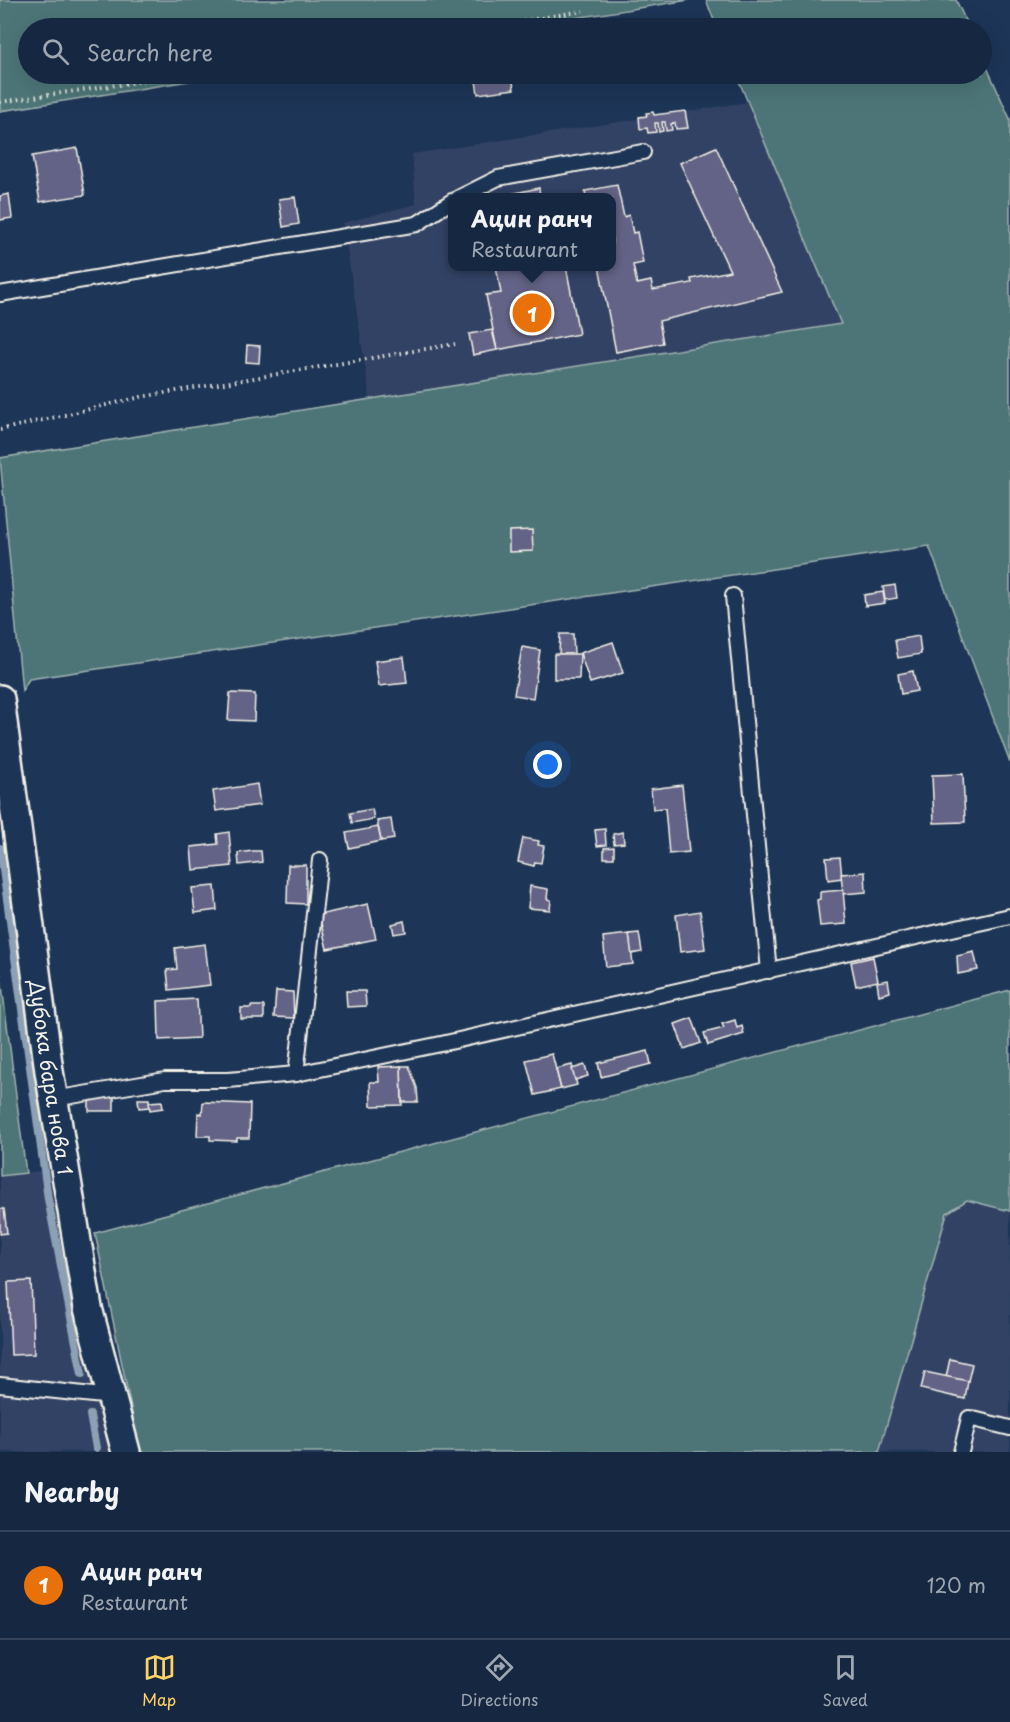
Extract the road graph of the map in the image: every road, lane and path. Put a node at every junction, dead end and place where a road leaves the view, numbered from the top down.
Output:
1 (583, 11) dead end
2 (541, 18) edge
3 (123, 84) edge
4 (0, 102) edge
5 (643, 152) dead end
6 (468, 193) edge
7 (448, 204) edge
8 (0, 294) edge
9 (455, 344) dead end
10 (0, 430) edge
11 (733, 596) dead end
12 (0, 699) edge
13 (320, 860) dead end
14 (1010, 916) edge
15 (769, 971) junction
16 (296, 1074) junction
17 (54, 1099) junction
18 (0, 1385) edge
19 (112, 1397) junction
20 (1010, 1428) edge
21 (126, 1452) edge
22 (961, 1452) edge

1 - 2 path
3 - 4 path
5 - 6 lane
7 - 8 lane
9 - 10 path
11 - 15 lane
12 - 17 street, Дубока бара нова 1
13 - 16 lane
14 - 15 lane
15 - 16 lane
16 - 17 lane
17 - 19 street, Дубока бара нова 1
18 - 19 lane
19 - 21 street, Дубока бара нова 1
20 - 22 lane

